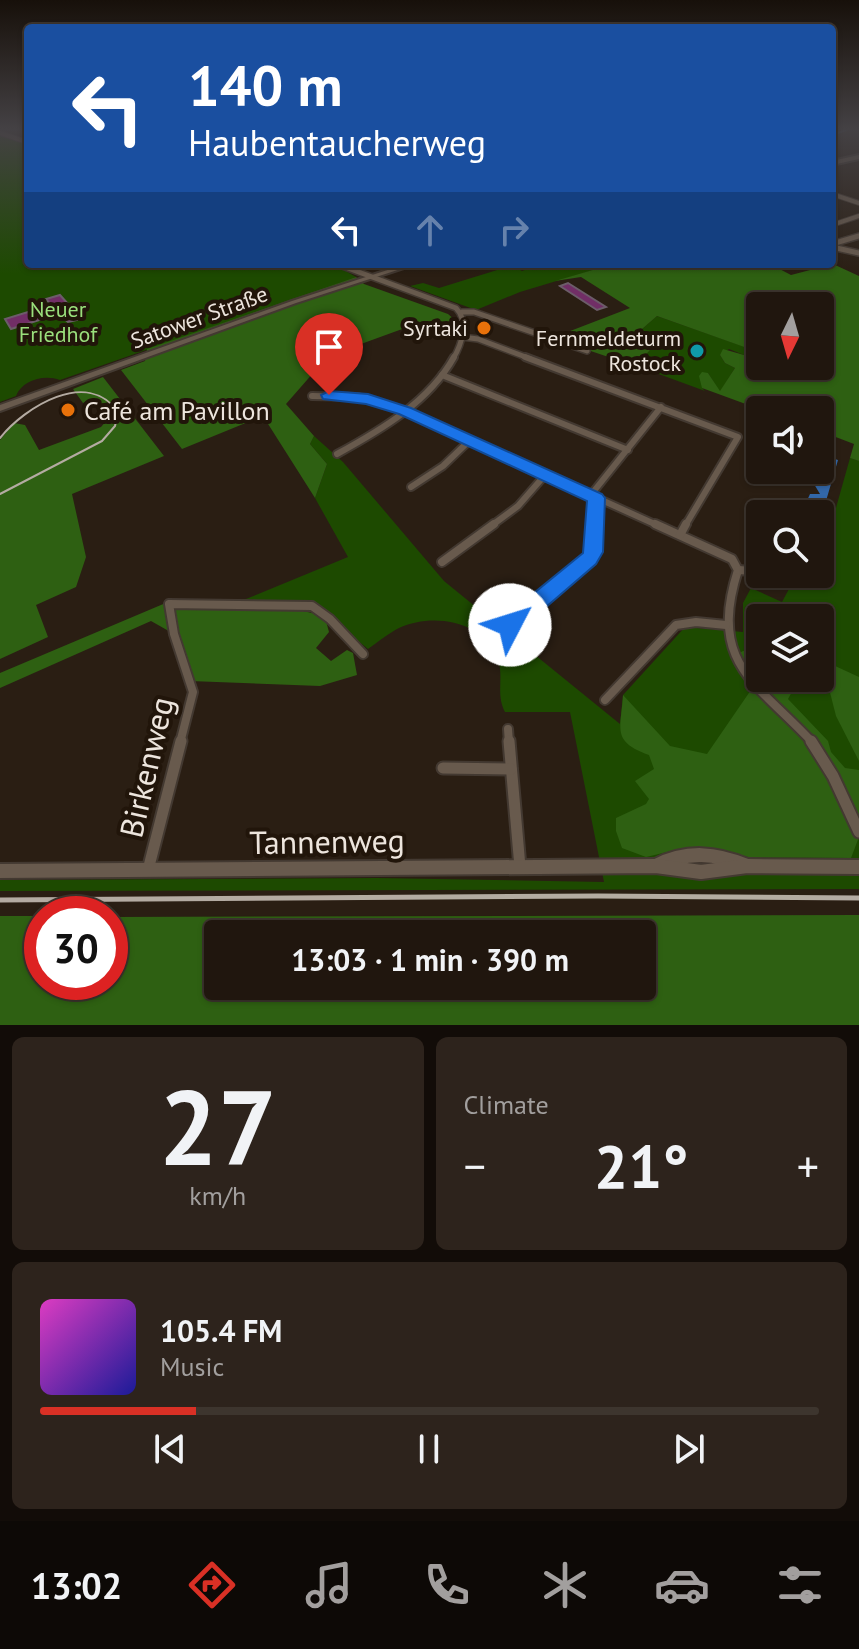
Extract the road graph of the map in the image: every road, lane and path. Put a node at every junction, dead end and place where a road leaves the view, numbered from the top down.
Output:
1 (836, 195) edge
2 (859, 203) edge
3 (859, 216) edge
4 (836, 222) edge
5 (859, 236) edge
6 (836, 245) edge
7 (836, 247) edge
8 (859, 253) edge
9 (347, 268) edge
10 (401, 268) edge
11 (371, 278) junction
12 (462, 312) junction
13 (462, 337) junction
14 (587, 351) dead end
15 (442, 375) junction
16 (312, 396) dead end
17 (661, 407) junction
18 (0, 408) edge
19 (405, 411) junction
20 (469, 441) junction
21 (628, 450) junction
22 (337, 454) dead end
23 (545, 475) junction
24 (411, 487) dead end
25 (593, 497) junction
26 (680, 535) junction
27 (442, 562) dead end
28 (738, 570) junction
29 (746, 571) edge
30 (510, 625) dead end
31 (726, 625) junction
32 (363, 654) dead end
33 (605, 700) dead end
34 (508, 729) dead end
35 (443, 768) dead end
36 (511, 769) junction
37 (859, 832) edge
38 (520, 867) junction
39 (859, 867) edge
40 (148, 870) junction
41 (0, 871) edge

1 - 2 street
3 - 4 street
5 - 6 street
7 - 8 street
9 - 11 street
10 - 11 main road, Satower Straße
11 - 12 street
11 - 18 main road, Satower Straße
12 - 13 street
12 - 14 street
13 - 15 street
13 - 17 street
15 - 19 street
15 - 21 street
16 - 19 street
17 - 21 street
17 - 26 street
19 - 20 street
19 - 22 street
20 - 23 street
20 - 24 street
21 - 25 street
23 - 25 street
23 - 27 street
25 - 26 street
25 - 30 street
26 - 28 street
28 - 29 street
28 - 31 street
31 - 33 street
31 - 37 street
32 - 40 street, Birkenweg
34 - 36 street
35 - 36 street
36 - 38 street
38 - 39 street, Tannenweg
38 - 40 street, Tannenweg
40 - 41 street, Tannenweg

